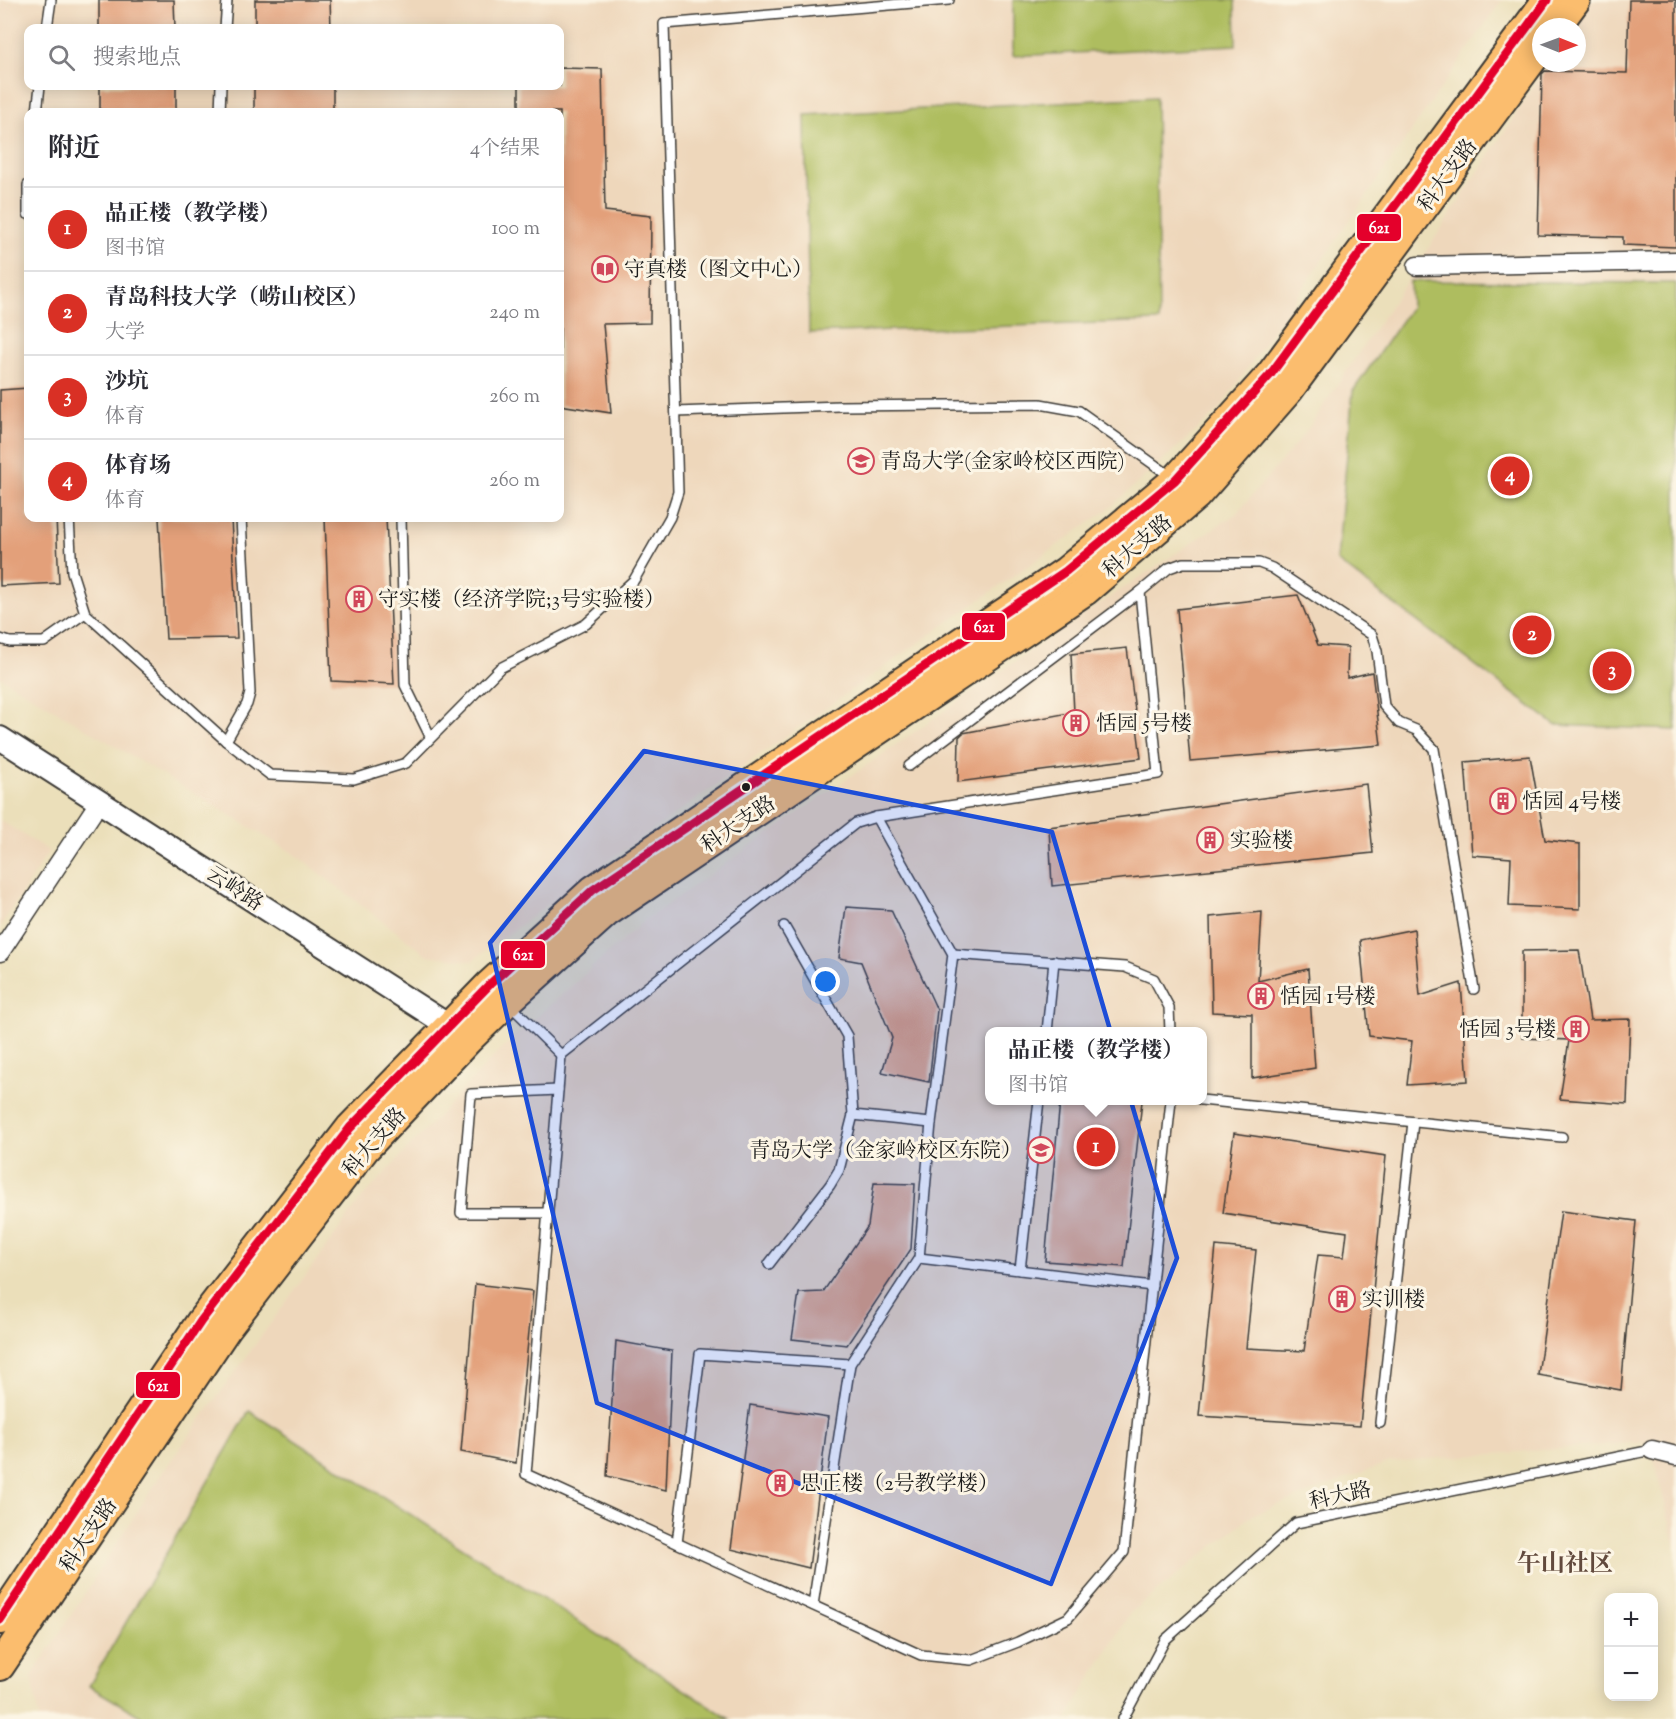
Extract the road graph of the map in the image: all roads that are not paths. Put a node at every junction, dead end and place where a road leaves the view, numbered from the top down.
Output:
1 (51, 0) edge
2 (227, 0) edge
3 (949, 0) edge
4 (1547, 0) edge
5 (1576, 0) edge
6 (1563, 18) edge
7 (48, 24) edge
8 (225, 24) edge
9 (1532, 60) edge
10 (40, 90) edge
11 (221, 90) edge
12 (37, 108) edge
13 (220, 108) edge
14 (1676, 261) edge
15 (1417, 266) dead end
16 (676, 412) junction
17 (1186, 487) junction
18 (69, 522) edge
19 (242, 522) edge
20 (401, 522) edge
21 (1140, 592) junction
22 (85, 613) junction
23 (0, 639) edge
24 (430, 736) junction
25 (0, 738) edge
26 (226, 741) junction
27 (909, 766) dead end
28 (100, 801) junction
29 (876, 817) junction
30 (784, 926) dead end
31 (0, 952) edge
32 (953, 954) junction
33 (1054, 962) junction
34 (1474, 989) dead end
35 (499, 993) junction
36 (1048, 1027) edge
37 (1170, 1027) edge
38 (459, 1032) junction
39 (561, 1055) junction
40 (558, 1090) junction
41 (1207, 1102) edge
42 (1039, 1105) edge
43 (1171, 1105) edge
44 (853, 1115) junction
45 (1413, 1122) junction
46 (931, 1123) junction
47 (1562, 1137) dead end
48 (548, 1213) junction
49 (919, 1258) junction
50 (769, 1263) dead end
51 (1020, 1270) junction
52 (1152, 1286) junction
53 (850, 1365) junction
54 (1380, 1423) dead end
55 (1652, 1450) joint
56 (1676, 1456) edge
57 (677, 1543) junction
58 (813, 1605) junction
59 (0, 1620) edge
60 (0, 1666) edge
61 (1123, 1719) edge

1 - 7 lane
2 - 8 lane
3 - 16 lane
4 - 17 main road, 科大支路
5 - 6 main road
9 - 17 main road, 科大支路
10 - 12 lane
11 - 13 lane
14 - 15 street
16 - 17 lane
16 - 24 lane
17 - 35 main road, 科大支路
18 - 22 lane
19 - 26 lane
20 - 24 lane
21 - 27 lane
21 - 29 lane
21 - 34 lane
22 - 23 lane
22 - 26 lane
24 - 26 lane
25 - 28 street, 云岭路
28 - 31 street
28 - 38 street, 云岭路
29 - 32 lane
29 - 39 lane
30 - 44 lane
32 - 33 lane
32 - 46 lane
33 - 36 lane
33 - 37 lane
35 - 38 main road, 科大支路
35 - 39 lane
38 - 59 main road, 科大支路
38 - 60 main road, 科大支路
39 - 40 lane
40 - 48 lane
40 - 48 lane
41 - 45 lane
42 - 51 lane
43 - 52 lane
44 - 46 lane
44 - 50 lane
45 - 47 lane
45 - 54 lane
46 - 49 lane
48 - 57 lane
49 - 51 lane
49 - 53 lane
51 - 52 lane
52 - 58 lane
53 - 57 lane
53 - 58 lane
55 - 56 street
55 - 61 lane, 科大路
57 - 58 lane

